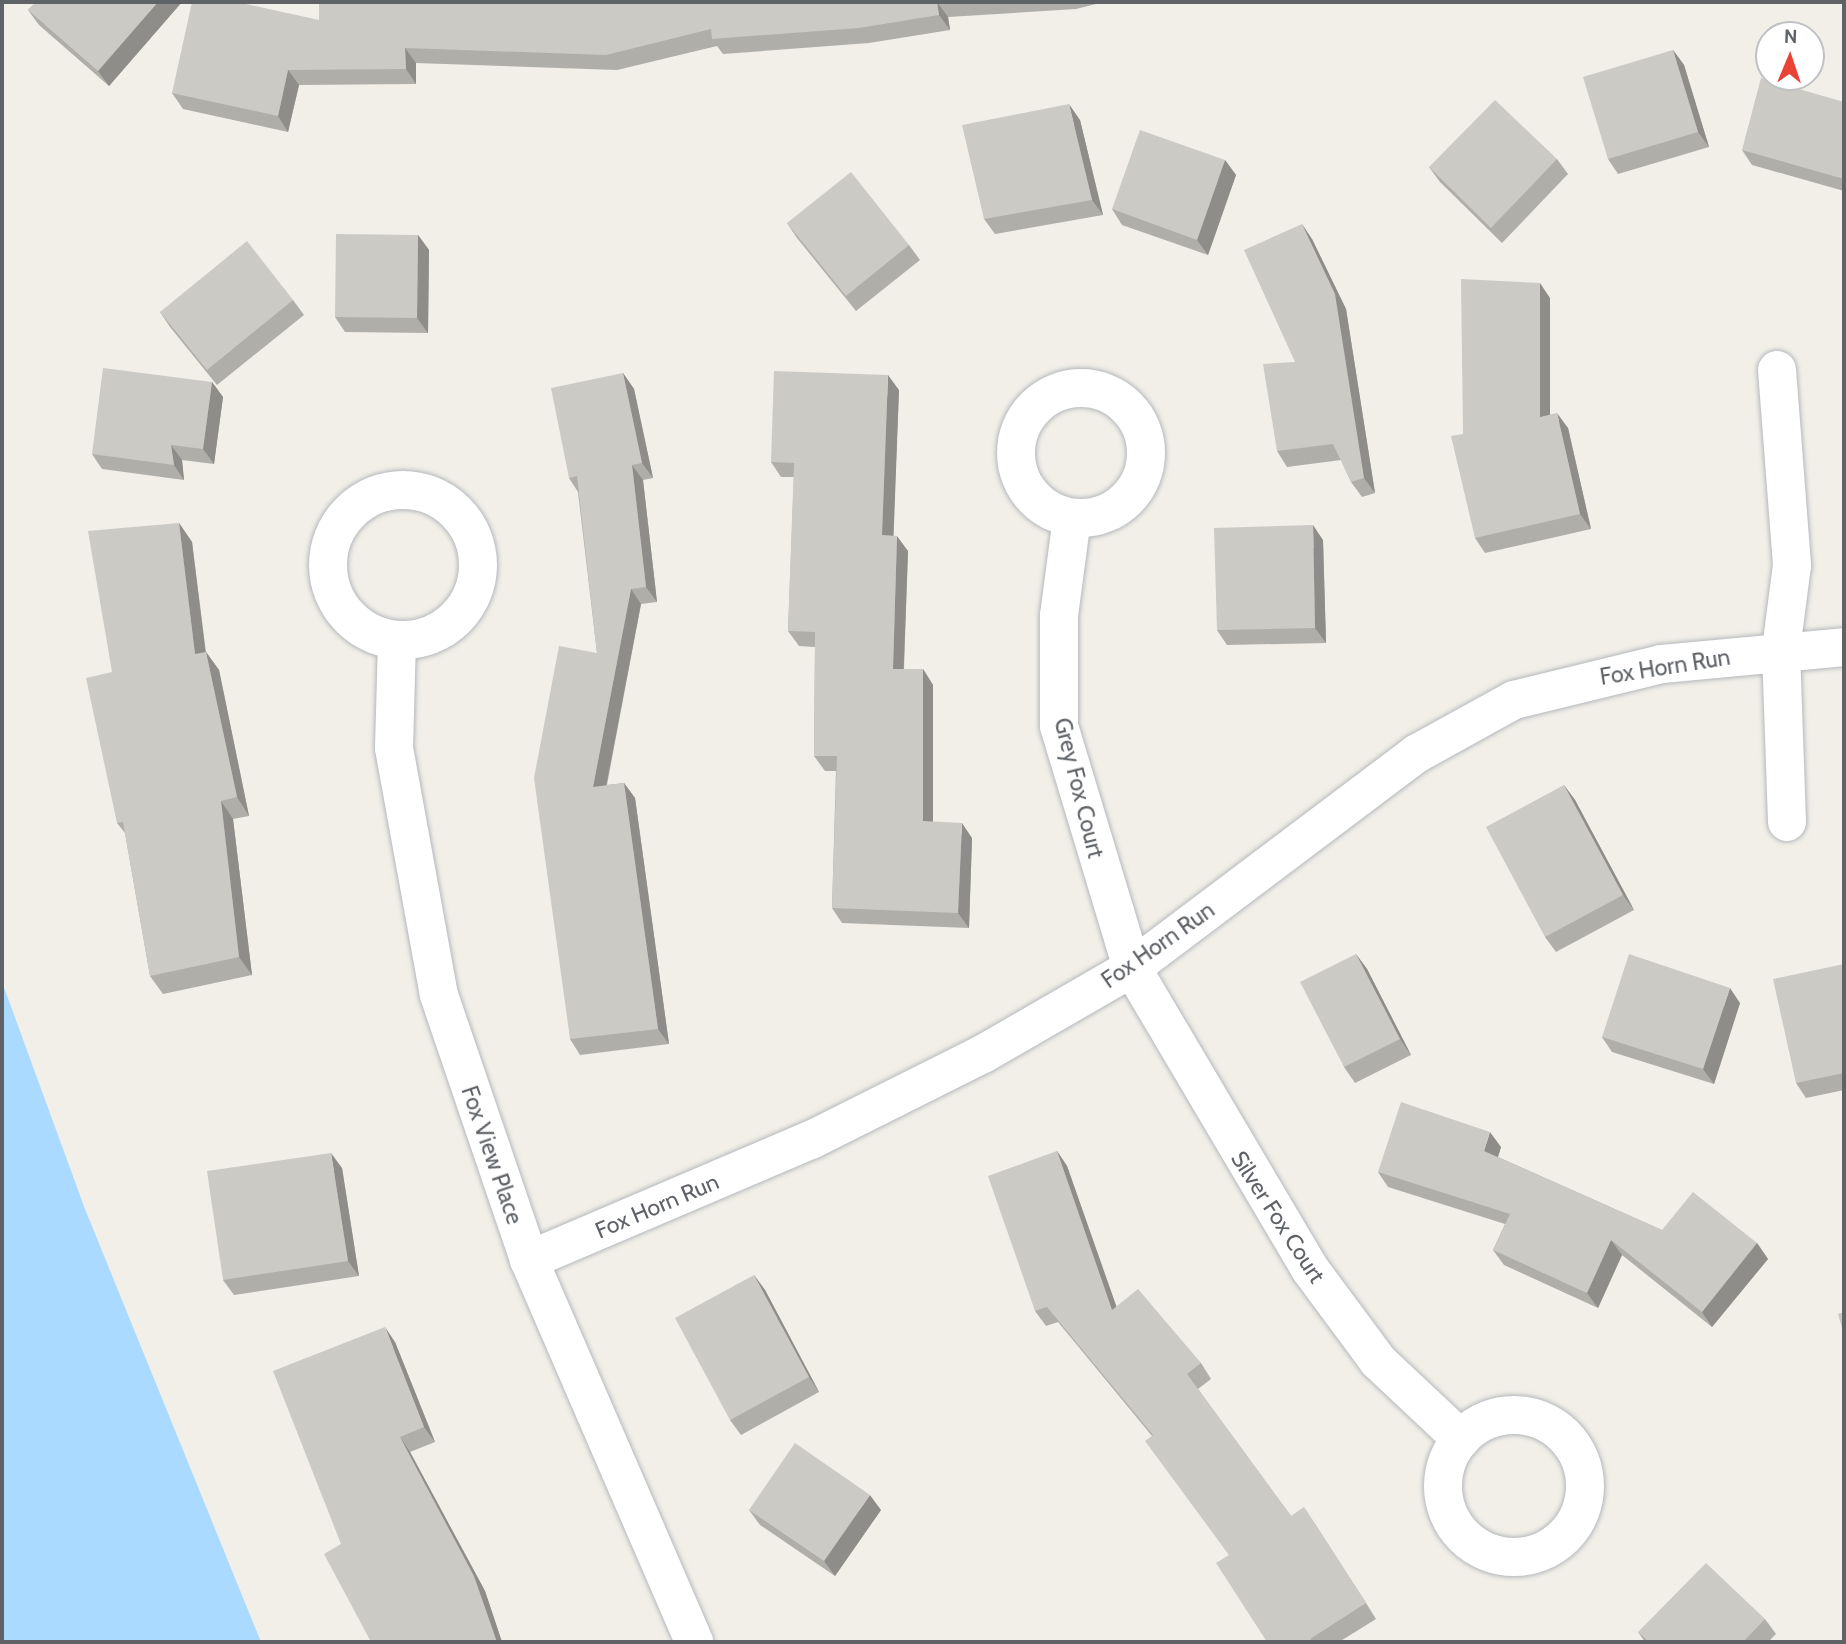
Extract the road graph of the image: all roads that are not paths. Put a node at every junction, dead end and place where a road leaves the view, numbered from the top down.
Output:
1 (1777, 370) dead end
2 (1072, 518) dead end
3 (397, 640) dead end
4 (1844, 647) edge
5 (1781, 650) junction
6 (1787, 822) dead end
7 (1132, 968) junction
8 (529, 1260) junction
9 (1461, 1439) dead end
10 (694, 1642) edge

1 - 5 street
2 - 7 street, Grey Fox Court
3 - 8 street, Fox View Place
4 - 5 street, Fox Horn Run
5 - 6 street
5 - 7 street, Fox Horn Run
7 - 8 street, Fox Horn Run
7 - 9 street, Silver Fox Court
8 - 10 street, Fox View Place

